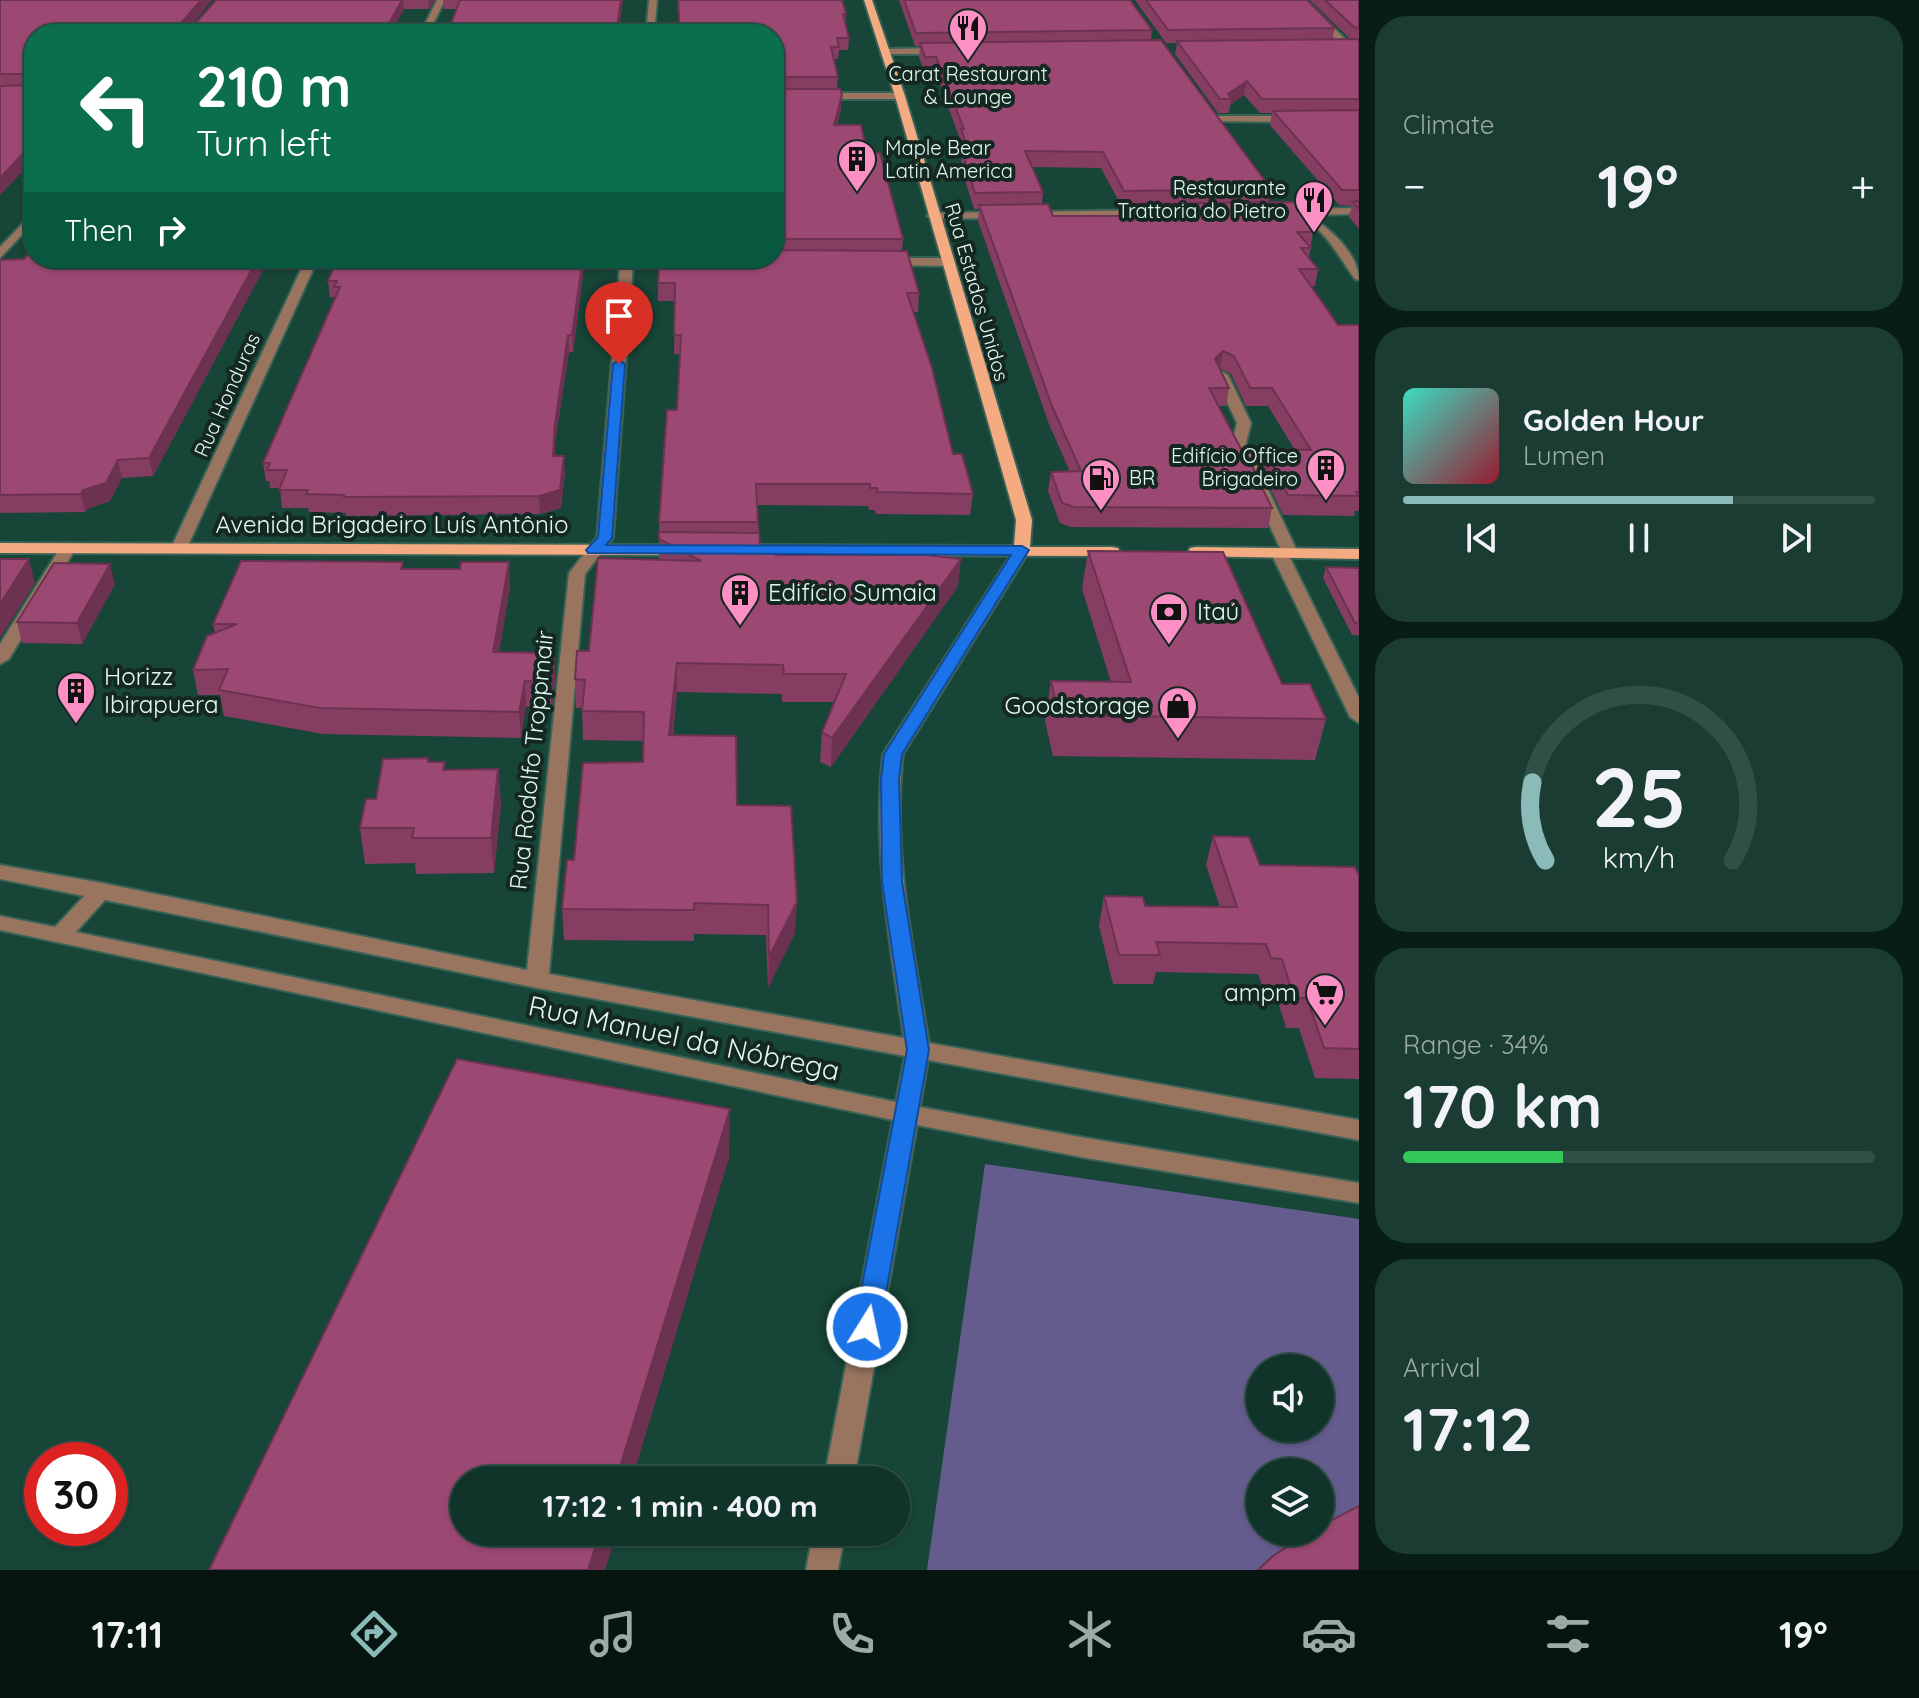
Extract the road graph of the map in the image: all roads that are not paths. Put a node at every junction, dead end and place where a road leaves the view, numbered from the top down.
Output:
1 (441, 0) edge
2 (653, 0) edge
3 (868, 0) edge
4 (1301, 0) edge
5 (429, 24) edge
6 (651, 24) edge
7 (1331, 46) edge
8 (1347, 46) junction
9 (1359, 46) edge
10 (949, 51) edge
11 (884, 52) junction
12 (784, 96) edge
13 (900, 96) junction
14 (1204, 107) edge
15 (1301, 118) edge
16 (1213, 119) junction
17 (1225, 136) edge
18 (1272, 200) edge
19 (1359, 211) edge
20 (1264, 212) edge
21 (1291, 212) junction
22 (1175, 213) edge
23 (933, 216) junction
24 (24, 226) edge
25 (0, 254) edge
26 (0, 262) edge
27 (15, 262) edge
28 (870, 262) edge
29 (947, 262) junction
30 (307, 268) edge
31 (626, 268) edge
32 (1359, 276) edge
33 (1221, 375) edge
34 (0, 548) edge
35 (68, 548) junction
36 (179, 548) junction
37 (594, 550) junction
38 (705, 550) edge
39 (737, 550) edge
40 (1022, 550) junction
41 (1131, 552) edge
42 (1177, 552) edge
43 (1284, 553) junction
44 (1359, 554) edge
45 (0, 659) edge
46 (1359, 717) edge
47 (0, 872) edge
48 (102, 890) junction
49 (0, 923) edge
50 (59, 936) junction
51 (537, 980) junction
52 (918, 1050) junction
53 (906, 1112) junction
54 (1359, 1130) edge
55 (1359, 1193) edge
56 (842, 1466) edge
57 (826, 1546) edge
58 (822, 1570) edge

1 - 5 street
2 - 6 street
3 - 11 main road, Rua Estados Unidos
4 - 8 street
7 - 8 street
8 - 9 street
10 - 11 street
11 - 13 main road, Rua Estados Unidos
12 - 13 street
13 - 23 main road, Rua Estados Unidos
14 - 16 street
15 - 16 street
16 - 17 street
18 - 21 street
19 - 21 street
20 - 21 street
21 - 32 street
22 - 23 street
23 - 29 main road, Rua Estados Unidos
24 - 25 street
26 - 27 street
28 - 29 street
29 - 40 main road, Rua Estados Unidos
30 - 36 street, Rua Honduras
31 - 37 street, Rua Rodolfo Troppmair
33 - 43 street
34 - 35 main road, Avenida Brigadeiro Luís Antônio
35 - 36 main road, Avenida Brigadeiro Luís Antônio
35 - 45 street
36 - 37 main road, Avenida Brigadeiro Luís Antônio
37 - 38 main road, Avenida Brigadeiro Luís Antônio
37 - 51 street, Rua Rodolfo Troppmair
39 - 40 main road
40 - 41 main road
40 - 52 street
42 - 43 main road
43 - 44 main road
43 - 46 street
47 - 48 street, Rua Manuel da Nóbrega
48 - 50 street
48 - 51 street, Rua Manuel da Nóbrega
49 - 50 street, Rua Manuel da Nóbrega
50 - 53 street, Rua Manuel da Nóbrega
51 - 52 street, Rua Manuel da Nóbrega
52 - 53 street
52 - 54 street, Rua Manuel da Nóbrega
53 - 55 street, Rua Manuel da Nóbrega
53 - 56 street
57 - 58 street

